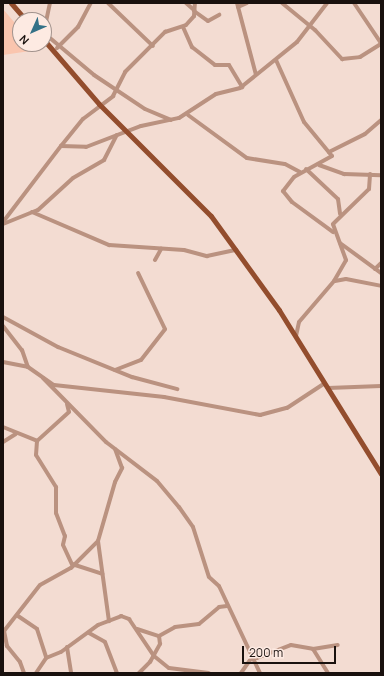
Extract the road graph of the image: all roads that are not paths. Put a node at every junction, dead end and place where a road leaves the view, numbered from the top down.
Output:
1 (11, 3) edge
2 (91, 3) edge
3 (108, 3) edge
4 (186, 3) edge
5 (195, 3) edge
6 (247, 3) edge
7 (282, 3) edge
8 (327, 3) edge
9 (354, 3) edge
10 (238, 5) edge
11 (194, 11) junction
12 (19, 12) edge
13 (220, 15) dead end
14 (183, 27) junction
15 (310, 27) junction
16 (52, 41) edge
17 (381, 44) edge
18 (153, 46) junction
19 (58, 48) junction
20 (52, 49) edge
21 (276, 60) junction
22 (256, 75) junction
23 (242, 87) junction
24 (116, 88) junction
25 (99, 104) junction
26 (188, 115) junction
27 (381, 120) edge
28 (171, 121) junction
29 (126, 131) junction
30 (118, 134) junction
31 (61, 146) junction
32 (329, 152) junction
33 (319, 165) junction
34 (306, 169) junction
35 (300, 172) junction
36 (370, 174) junction
37 (381, 175) edge
38 (32, 212) junction
39 (340, 214) junction
40 (3, 223) edge
41 (333, 232) junction
42 (340, 243) junction
43 (161, 249) junction
44 (237, 250) junction
45 (155, 260) dead end
46 (381, 263) edge
47 (375, 269) junction
48 (138, 273) dead end
49 (381, 273) edge
50 (334, 281) junction
51 (381, 286) edge
52 (3, 317) edge
53 (3, 326) edge
54 (296, 336) junction
55 (3, 362) edge
56 (28, 367) junction
57 (115, 370) junction
58 (43, 378) junction
59 (326, 386) junction
60 (381, 386) edge
61 (178, 389) dead end
62 (67, 402) junction
63 (3, 427) edge
64 (16, 434) junction
65 (37, 441) junction
66 (3, 442) edge
67 (115, 448) junction
68 (381, 474) edge
69 (98, 541) junction
70 (75, 565) junction
71 (102, 574) junction
72 (227, 606) junction
73 (18, 616) junction
74 (109, 621) junction
75 (136, 628) junction
76 (89, 633) junction
77 (159, 636) junction
78 (338, 645) dead end
79 (67, 647) junction
80 (313, 650) junction
81 (152, 653) junction
82 (252, 657) junction
83 (46, 658) junction
84 (24, 673) edge
85 (36, 673) edge
86 (71, 673) edge
87 (117, 673) edge
88 (139, 673) edge
89 (209, 673) edge
90 (241, 673) edge
91 (260, 673) edge
92 (328, 673) edge

1 - 12 main road
2 - 19 street
3 - 18 street
4 - 11 street
5 - 11 street
6 - 10 street
7 - 15 street
8 - 15 street
9 - 17 street
10 - 22 street
11 - 13 street
11 - 14 street
14 - 18 street
14 - 23 street
15 - 17 street
15 - 21 street
16 - 19 street
18 - 24 street
19 - 24 street
20 - 25 main road
21 - 22 street
21 - 32 street
22 - 23 street
23 - 26 street
24 - 25 street
24 - 28 street
25 - 29 main road
25 - 31 street
26 - 28 street
26 - 35 street
27 - 32 street
28 - 29 street
29 - 30 street
29 - 44 main road
30 - 31 street
30 - 38 street
31 - 40 street
32 - 33 street
33 - 34 street
33 - 36 street
34 - 35 street
34 - 39 street
35 - 41 street
36 - 37 street
36 - 39 street
38 - 40 street
38 - 43 street
39 - 41 street
41 - 42 street
42 - 47 street
42 - 50 street
43 - 44 street
43 - 45 street
44 - 54 main road
46 - 47 street
47 - 49 street
48 - 57 street
50 - 51 street
50 - 54 street
52 - 57 street
53 - 56 street
54 - 59 main road
55 - 56 street
56 - 58 street
57 - 61 street
58 - 59 street
58 - 62 street
59 - 60 street
59 - 68 main road
62 - 65 street
62 - 67 street
63 - 64 street
64 - 65 street
64 - 66 street
65 - 70 street
67 - 69 street
67 - 72 street
69 - 70 street
69 - 71 street
70 - 71 street
70 - 73 street
71 - 74 street
72 - 77 street
72 - 82 street
73 - 83 street
73 - 84 street
74 - 75 street
74 - 76 street
75 - 77 street
75 - 81 street
76 - 79 street
76 - 87 street
77 - 81 street
78 - 80 street
79 - 83 street
79 - 86 street
80 - 82 street
80 - 92 street
81 - 88 street
81 - 89 street
82 - 90 street
82 - 91 street
83 - 85 street

